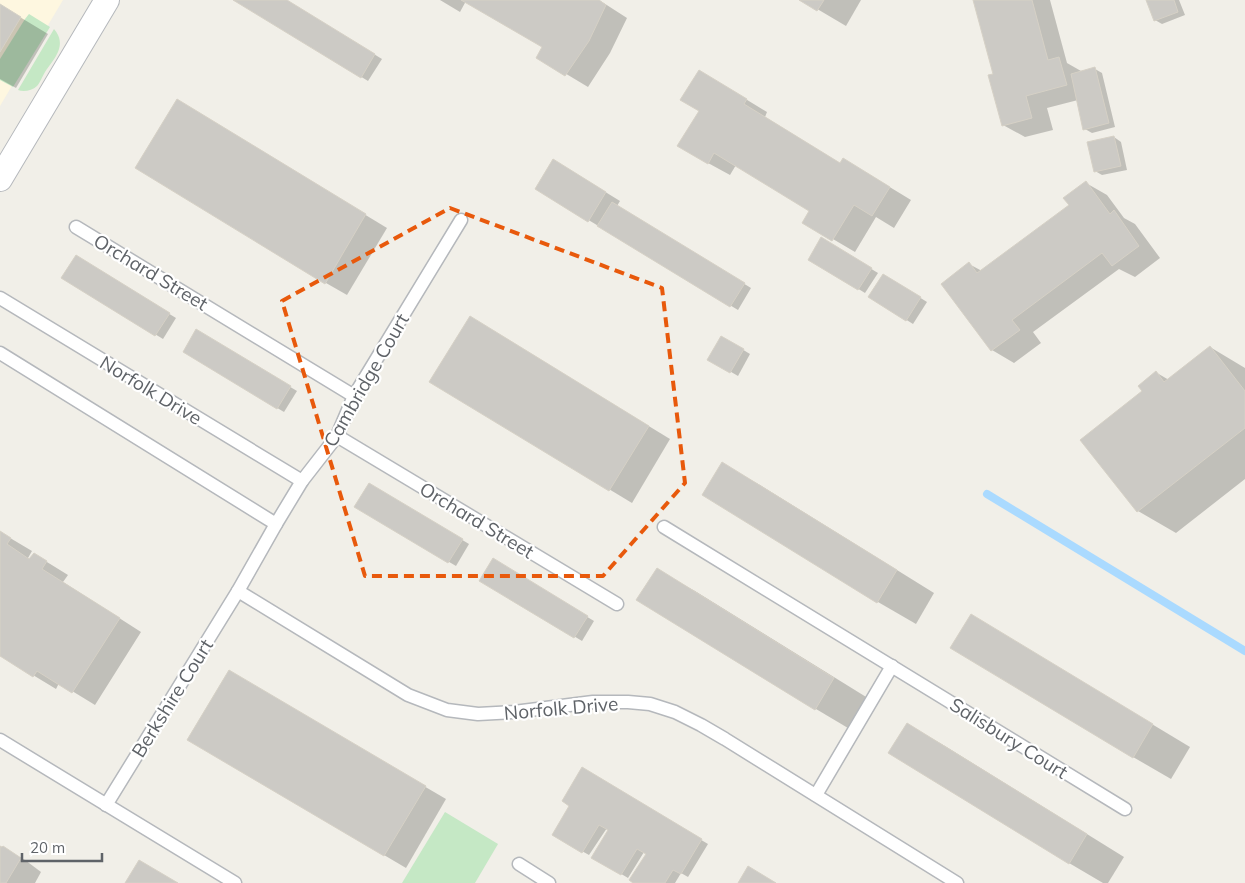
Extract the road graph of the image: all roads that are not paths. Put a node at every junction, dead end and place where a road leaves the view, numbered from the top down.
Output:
1 (107, 0) edge
2 (0, 179) edge
3 (462, 220) dead end
4 (76, 227) dead end
5 (0, 298) edge
6 (0, 353) edge
7 (354, 396) junction
8 (337, 436) junction
9 (302, 481) junction
10 (276, 524) junction
11 (664, 527) dead end
12 (238, 591) junction
13 (617, 604) dead end
14 (892, 666) junction
15 (0, 740) edge
16 (816, 795) junction
17 (106, 805) junction
18 (1125, 809) dead end
19 (519, 864) dead end
20 (235, 883) edge
21 (549, 883) edge
22 (957, 883) edge

1 - 2 street
3 - 7 lane, Cambridge Court
4 - 7 lane, Orchard Street
5 - 9 lane, Norfolk Drive
6 - 10 lane
7 - 8 lane, Cambridge Court
8 - 9 lane, Cambridge Court
8 - 13 lane, Orchard Street
9 - 10 lane, Cambridge Court
10 - 12 lane, Cambridge Court
11 - 14 lane, Salisbury Court
12 - 16 lane, Norfolk Drive
12 - 17 lane, Berkshire Court
14 - 16 lane
14 - 18 lane, Salisbury Court
15 - 17 lane
16 - 22 lane, Norfolk Drive
17 - 20 lane
19 - 21 lane

